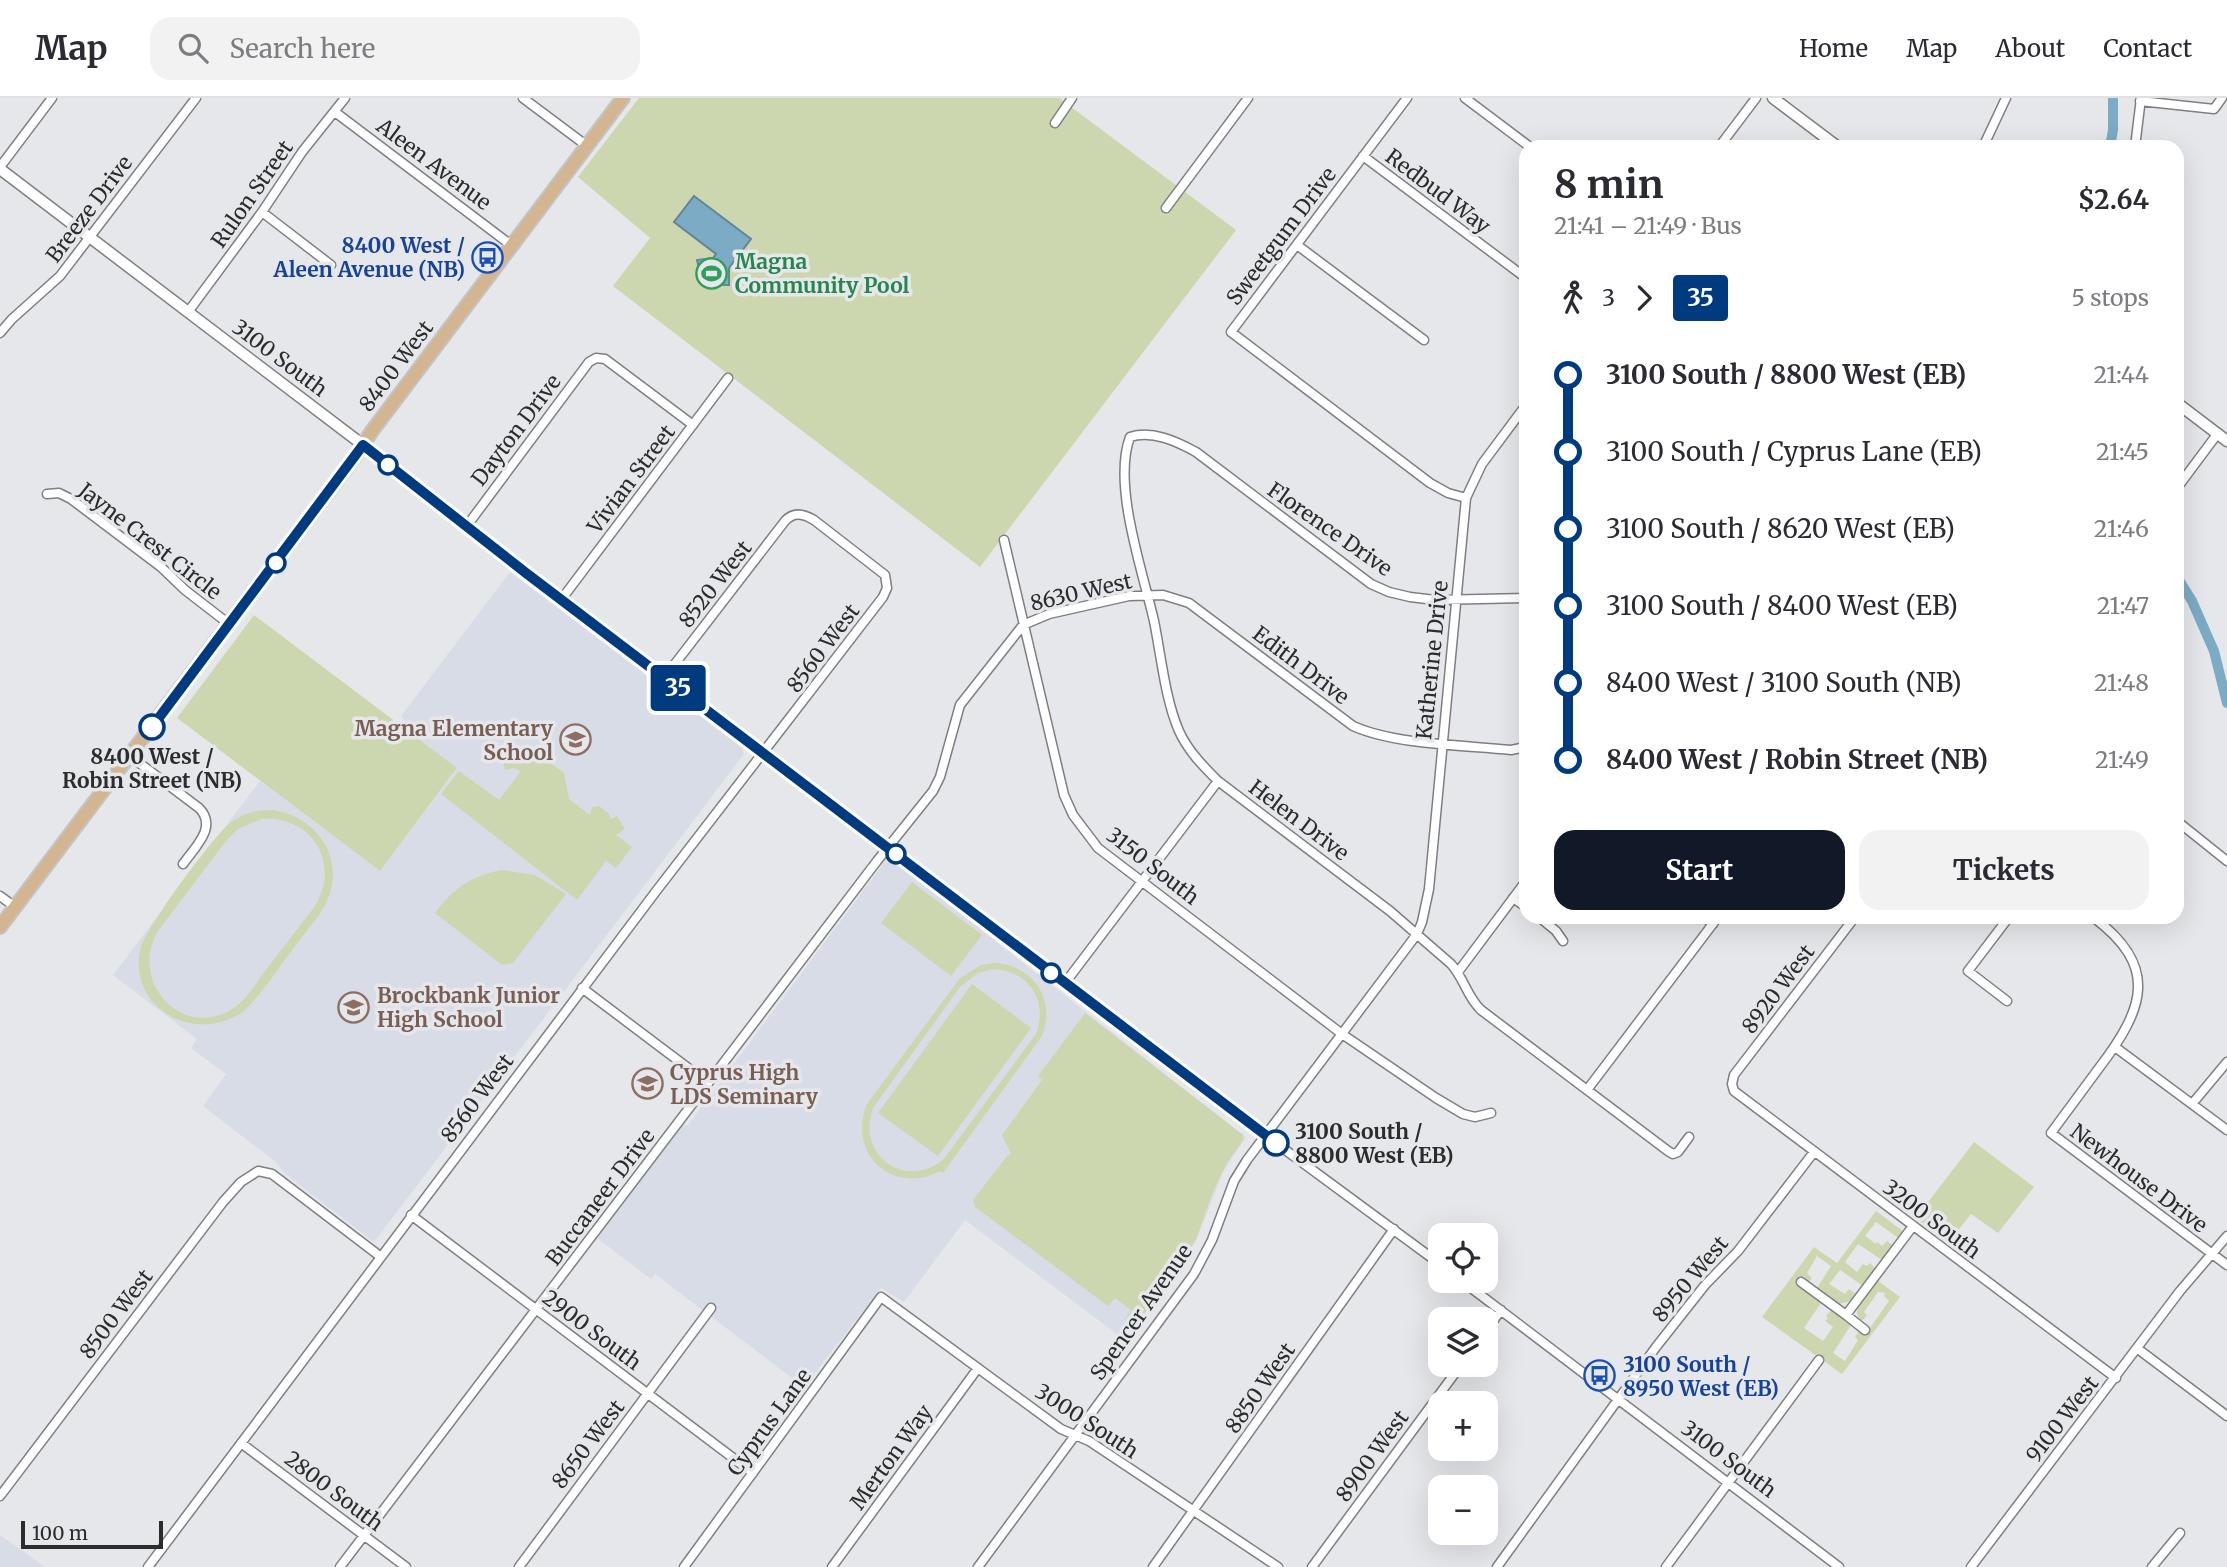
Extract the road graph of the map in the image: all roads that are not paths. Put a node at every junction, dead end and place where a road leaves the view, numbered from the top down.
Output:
1 (52, 98) edge
2 (196, 98) edge
3 (345, 98) edge
4 (523, 98) edge
5 (623, 98) edge
6 (1072, 98) edge
7 (1248, 98) edge
8 (1406, 98) edge
9 (1465, 98) edge
10 (1756, 98) edge
11 (1773, 98) edge
12 (2006, 98) edge
13 (2222, 98) edge
14 (2141, 99) edge
15 (335, 112) junction
16 (1055, 123) dead end
17 (1521, 140) edge
18 (1724, 140) edge
19 (1829, 140) edge
20 (1986, 140) edge
21 (2136, 140) edge
22 (587, 146) junction
23 (1363, 156) junction
24 (0, 168) edge
25 (1166, 208) dead end
26 (262, 212) junction
27 (90, 237) junction
28 (511, 245) junction
29 (1297, 245) junction
30 (331, 265) dead end
31 (1519, 273) edge
32 (188, 312) junction
33 (0, 332) edge
34 (1424, 340) dead end
35 (728, 378) dead end
36 (2184, 408) edge
37 (1519, 414) edge
38 (693, 425) junction
39 (2218, 433) junction
40 (1130, 437) joint
41 (2227, 441) edge
42 (363, 445) junction
43 (2184, 479) edge
44 (47, 494) dead end
45 (1466, 498) junction
46 (466, 527) junction
47 (1004, 540) dead end
48 (887, 584) joint
49 (1148, 595) junction
50 (1519, 598) edge
51 (561, 600) junction
52 (1456, 600) junction
53 (229, 624) junction
54 (1023, 625) junction
55 (664, 678) junction
56 (1442, 743) junction
57 (1519, 748) edge
58 (763, 753) junction
59 (130, 756) junction
60 (1218, 781) junction
61 (2184, 827) edge
62 (887, 848) junction
63 (2227, 861) edge
64 (183, 864) dead end
65 (1142, 881) junction
66 (1519, 890) edge
67 (0, 896) edge
68 (1513, 898) junction
69 (1519, 902) edge
70 (15, 907) junction
71 (1547, 924) edge
72 (1713, 924) edge
73 (1850, 924) edge
74 (2004, 924) edge
75 (2102, 924) edge
76 (0, 927) edge
77 (1417, 934) junction
78 (1563, 941) dead end
79 (1458, 972) junction
80 (1065, 983) junction
81 (582, 988) junction
82 (2007, 1000) dead end
83 (1342, 1034) junction
84 (2116, 1047) junction
85 (2227, 1062) edge
86 (708, 1083) junction
87 (1732, 1084) joint
88 (1587, 1090) junction
89 (2192, 1104) junction
90 (1491, 1113) dead end
91 (2227, 1130) edge
92 (1265, 1135) junction
93 (1689, 1137) dead end
94 (1814, 1152) junction
95 (411, 1215) junction
96 (1913, 1226) junction
97 (1394, 1229) junction
98 (2227, 1236) edge
99 (1428, 1255) edge
100 (2213, 1255) junction
101 (382, 1257) junction
102 (2227, 1265) edge
103 (1801, 1282) dead end
104 (1478, 1293) edge
105 (881, 1297) joint
106 (711, 1308) dead end
107 (536, 1309) junction
108 (1501, 1310) junction
109 (1498, 1314) edge
110 (1846, 1315) junction
111 (1865, 1330) dead end
112 (2138, 1349) junction
113 (1819, 1360) dead end
114 (978, 1368) junction
115 (1452, 1377) edge
116 (2116, 1378) junction
117 (647, 1394) junction
118 (1619, 1401) junction
119 (2227, 1416) edge
120 (1074, 1435) junction
121 (241, 1443) junction
122 (753, 1473) junction
123 (1728, 1483) junction
124 (0, 1496) edge
125 (1194, 1511) junction
126 (2180, 1533) dead end
127 (364, 1535) junction
128 (1827, 1558) junction
129 (148, 1567) edge
130 (340, 1567) edge
131 (406, 1567) edge
132 (519, 1567) edge
133 (684, 1567) edge
134 (832, 1567) edge
135 (978, 1567) edge
136 (1153, 1567) edge
137 (1279, 1567) edge
138 (1312, 1567) edge
139 (1497, 1567) edge
140 (1667, 1567) edge
141 (1820, 1567) edge
142 (1839, 1567) edge
143 (1971, 1567) edge
144 (2152, 1567) edge

1 - 24 street
2 - 27 street, Breeze Drive
3 - 15 street, Rulon Street
4 - 22 street
5 - 22 main road, 8400 West
6 - 16 street
7 - 25 street
8 - 23 street, Sweetgum Drive
9 - 17 street
10 - 18 street
11 - 19 street
12 - 20 street
13 - 14 street
14 - 21 street
15 - 26 street, Rulon Street
15 - 28 street, Aleen Avenue
22 - 28 main road, 8400 West
23 - 29 street, Sweetgum Drive
23 - 31 street, Redbud Way
24 - 27 street, 3100 South
26 - 30 street
26 - 32 street, Rulon Street
27 - 32 street, 3100 South
27 - 33 street, Breeze Drive
28 - 42 main road, 8400 West
29 - 34 street
29 - 45 street, Sweetgum Drive
32 - 42 street, 3100 South
35 - 38 street, Vivian Street
36 - 39 street
37 - 45 street, Katherine Drive
38 - 46 street, Dayton Drive
38 - 51 street, Vivian Street
39 - 41 street
39 - 43 street
40 - 49 street, Helen Drive
40 - 52 street, Florence Drive
42 - 46 street, 3100 South
42 - 53 main road, 8400 West
44 - 53 street, Jayne Crest Circle
45 - 52 street, Katherine Drive
46 - 51 street, 3100 South
47 - 54 street, 3150 South
48 - 55 street, 8520 West
48 - 58 street, 8560 West
49 - 54 street, 8630 West
49 - 56 street, Edith Drive
49 - 60 street, Helen Drive
50 - 52 street, Florence Drive
51 - 55 street, 3100 South
52 - 56 street, Katherine Drive
53 - 59 main road, 8400 West
54 - 62 street, Buccaneer Drive
54 - 65 street, 3150 South
55 - 58 street, 3100 South
56 - 57 street, Edith Drive
56 - 77 street, Katherine Drive
58 - 62 street, 3100 South
58 - 81 street, 8560 West
59 - 64 street
59 - 70 main road, 8400 West
60 - 65 street
60 - 77 street, Helen Drive
61 - 63 street
62 - 80 street, 3100 South
62 - 86 street, Buccaneer Drive
65 - 80 street
65 - 83 street, 3150 South
66 - 68 street
67 - 70 street
68 - 69 street
68 - 79 street
70 - 76 main road, 8400 West
71 - 78 street
72 - 88 street
73 - 87 street, 8920 West
74 - 82 street
75 - 84 street, Newhouse Drive
77 - 79 street, Helen Drive
77 - 83 street, Spencer Avenue
79 - 88 street, Helen Drive
80 - 92 street, 3100 South
81 - 86 street
81 - 95 street, 8560 West
83 - 90 street, 3150 South
83 - 92 street, Spencer Avenue
84 - 89 street
84 - 100 street, Newhouse Drive
85 - 89 street
86 - 107 street, Buccaneer Drive
87 - 94 street, 3200 South
88 - 93 street, Helen Drive
89 - 91 street
92 - 97 street, 3100 South
92 - 120 street, Spencer Avenue
94 - 96 street, 3200 South
94 - 118 street, 8950 West
95 - 101 street, 8560 West
95 - 107 street, 2900 South
96 - 110 street
96 - 116 street, 3200 South
97 - 99 street, 3100 South
97 - 125 street, 8850 West
98 - 100 street, 9100 West
100 - 102 street
100 - 112 street, 9100 West
101 - 121 street, 8560 West
101 - 124 street, 8500 West
103 - 110 street
104 - 108 street, 3100 South
105 - 114 street, 3000 South
105 - 122 street, Cyprus Lane
106 - 117 street, 8650 West
107 - 117 street, 2900 South
107 - 127 street, Buccaneer Drive
108 - 109 street
108 - 118 street, 3100 South
110 - 111 street
112 - 116 street, 9100 West
112 - 119 street
113 - 123 street
114 - 120 street, 3000 South
114 - 134 street, Merton Way
115 - 138 street, 8900 West
116 - 143 street, 9100 West
117 - 122 street, 2900 South
117 - 132 street, 8650 West
118 - 123 street, 3100 South
118 - 139 street, 8950 West
120 - 125 street, 3000 South
120 - 135 street, Spencer Avenue
121 - 127 street, 2800 South
121 - 129 street, 8560 West
122 - 133 street, Cyprus Lane
123 - 128 street, 3100 South
123 - 140 street
125 - 136 street, 8850 West
125 - 137 street, 3000 South
126 - 144 street
127 - 130 street, Buccaneer Drive
127 - 131 street, 2800 South
128 - 141 street
128 - 142 street, 3100 South

